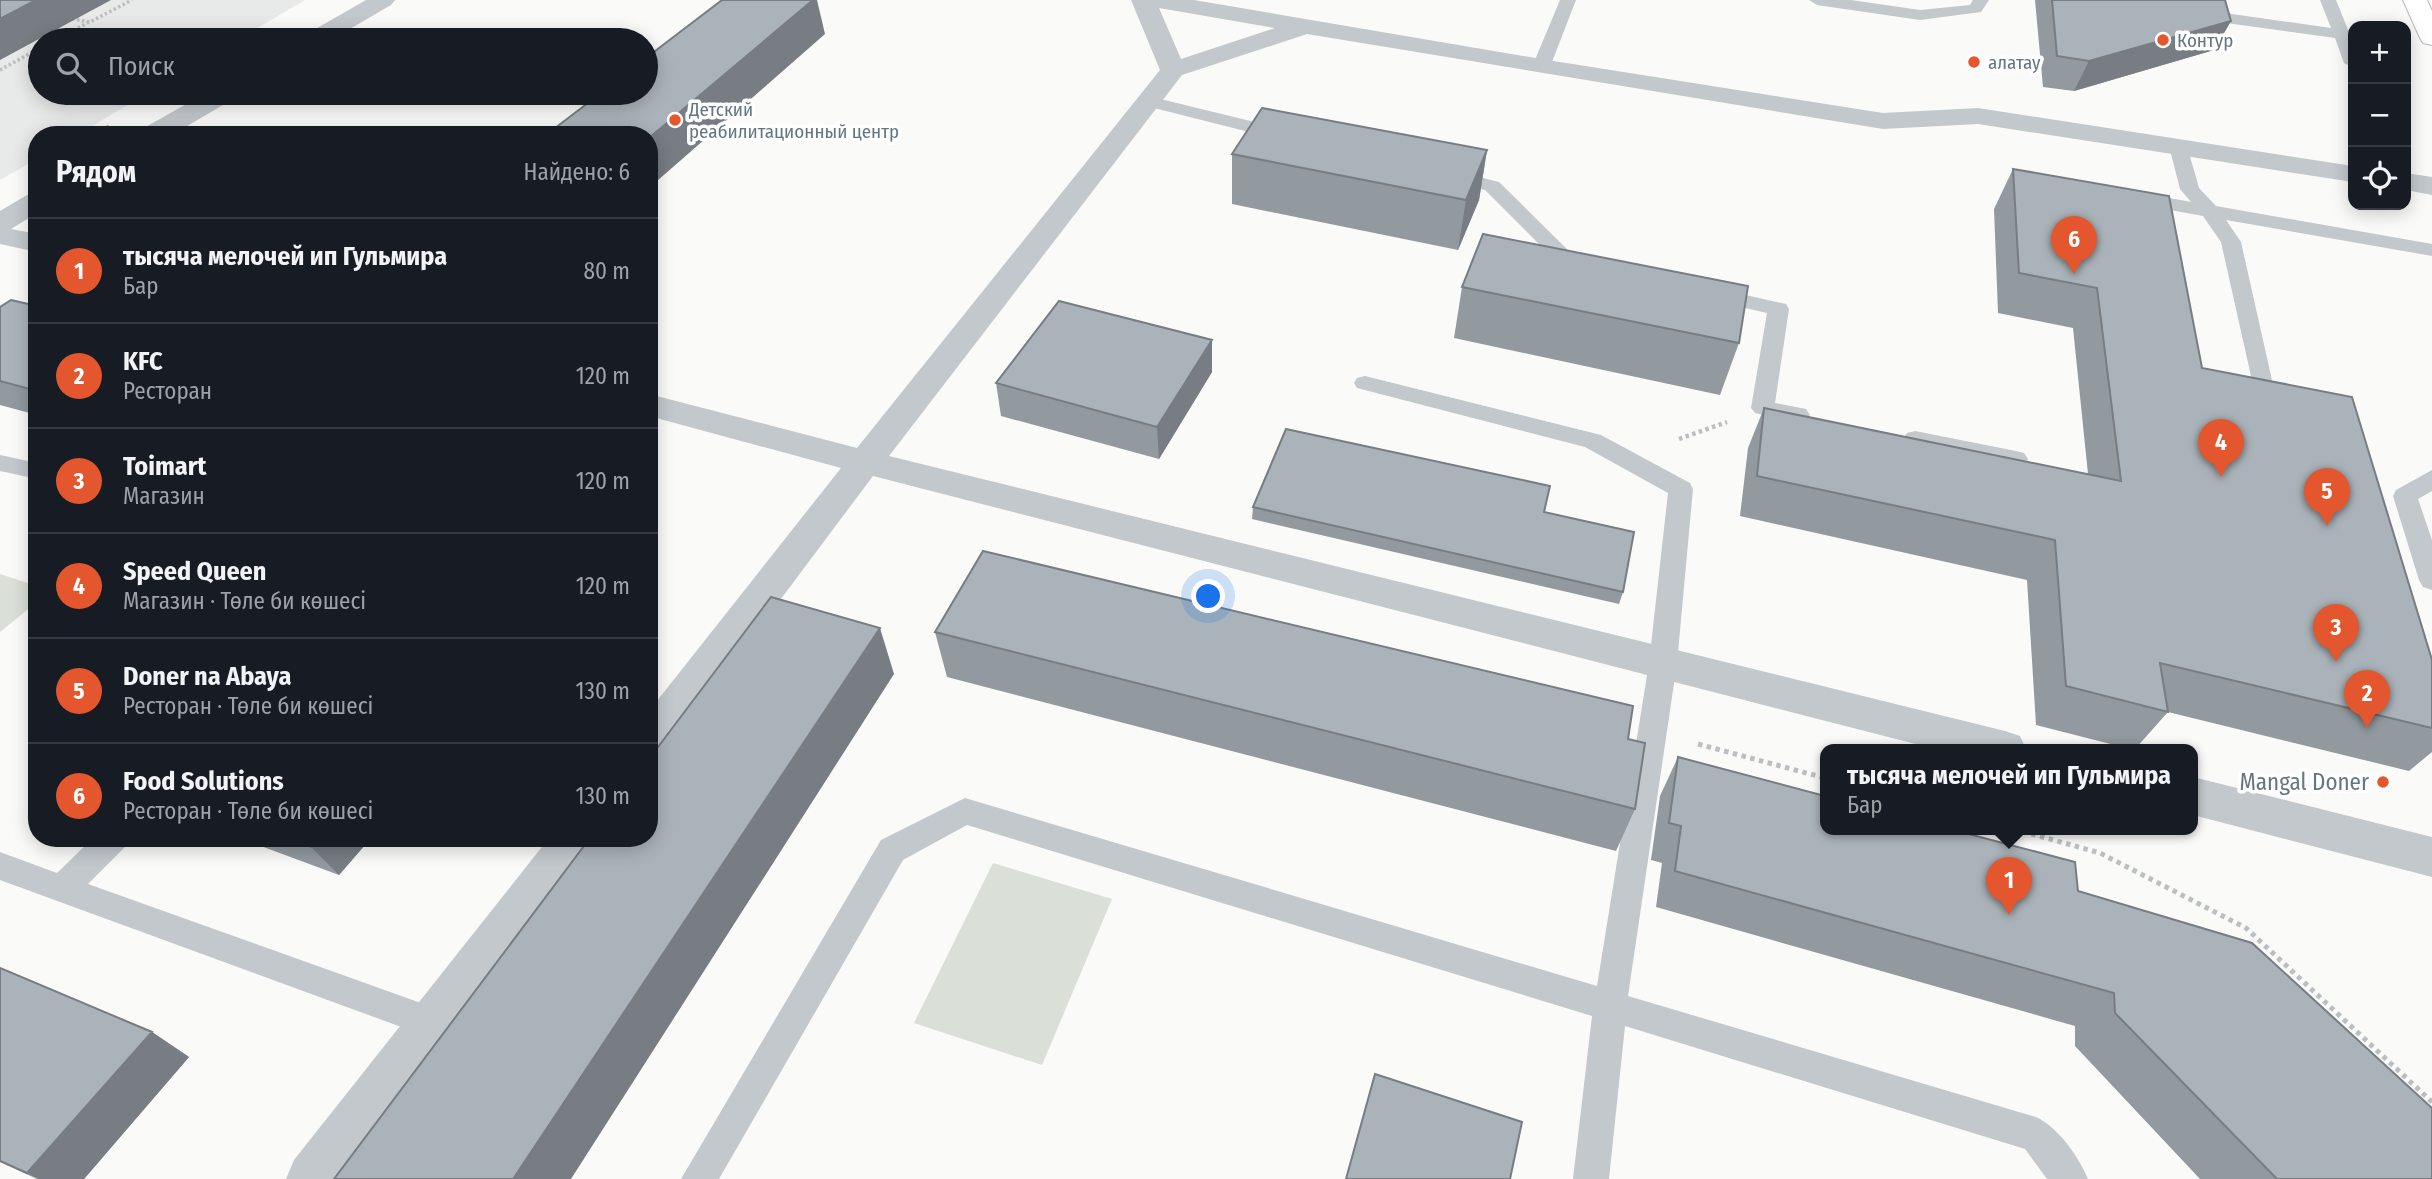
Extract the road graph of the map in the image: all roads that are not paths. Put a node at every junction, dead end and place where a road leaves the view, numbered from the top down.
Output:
1 (383, 0) edge
2 (1143, 0) edge
3 (1152, 0) edge
4 (1568, 0) edge
5 (1817, 0) edge
6 (1981, 0) edge
7 (2328, 0) edge
8 (2414, 0) edge
9 (2421, 0) edge
10 (2432, 2) edge
11 (2175, 10) edge
12 (1306, 27) junction
13 (335, 28) edge
14 (2341, 34) junction
15 (2432, 38) edge
16 (2348, 51) edge
17 (1541, 67) junction
18 (1173, 70) junction
19 (1148, 101) junction
20 (203, 105) edge
21 (167, 126) edge
22 (1307, 140) edge
23 (2178, 146) junction
24 (1426, 170) edge
25 (2348, 172) edge
26 (2411, 183) edge
27 (2432, 186) edge
28 (2119, 195) edge
29 (28, 206) edge
30 (2210, 211) junction
31 (0, 223) edge
32 (0, 235) edge
33 (28, 241) edge
34 (2432, 250) edge
35 (1604, 267) edge
36 (1684, 286) edge
37 (2261, 380) edge
38 (1365, 383) dead end
39 (658, 407) edge
40 (1816, 419) edge
41 (1896, 435) edge
42 (2016, 459) edge
43 (865, 462) junction
44 (0, 463) edge
45 (28, 469) edge
46 (2432, 479) edge
47 (2432, 580) edge
48 (1663, 663) junction
49 (658, 731) edge
50 (1985, 744) edge
51 (2198, 797) edge
52 (105, 847) edge
53 (569, 847) edge
54 (2432, 857) edge
55 (0, 866) edge
56 (63, 888) junction
57 (1610, 1006) junction
58 (433, 1023) junction
59 (313, 1179) edge
60 (699, 1179) edge
61 (1591, 1179) edge
62 (2070, 1179) edge

1 - 13 street
2 - 18 street
3 - 12 street
4 - 17 lane
5 - 6 lane
7 - 14 lane
8 - 15 main road
9 - 10 main road
11 - 14 lane
12 - 17 street
12 - 18 street
14 - 16 lane
17 - 23 street
18 - 19 street
19 - 22 lane
19 - 43 street
20 - 21 street
23 - 25 street
23 - 30 lane
24 - 35 lane
26 - 27 street
28 - 30 lane
29 - 31 street
30 - 34 lane
30 - 37 lane
32 - 33 street
36 - 40 lane
38 - 48 lane
39 - 43 street
41 - 42 lane
43 - 48 street
43 - 49 street
44 - 45 lane
46 - 47 lane
48 - 50 street
48 - 57 lane
51 - 54 street
52 - 56 lane
53 - 58 street
55 - 56 lane
56 - 58 lane
57 - 60 lane
57 - 61 lane
57 - 62 lane
58 - 59 street

